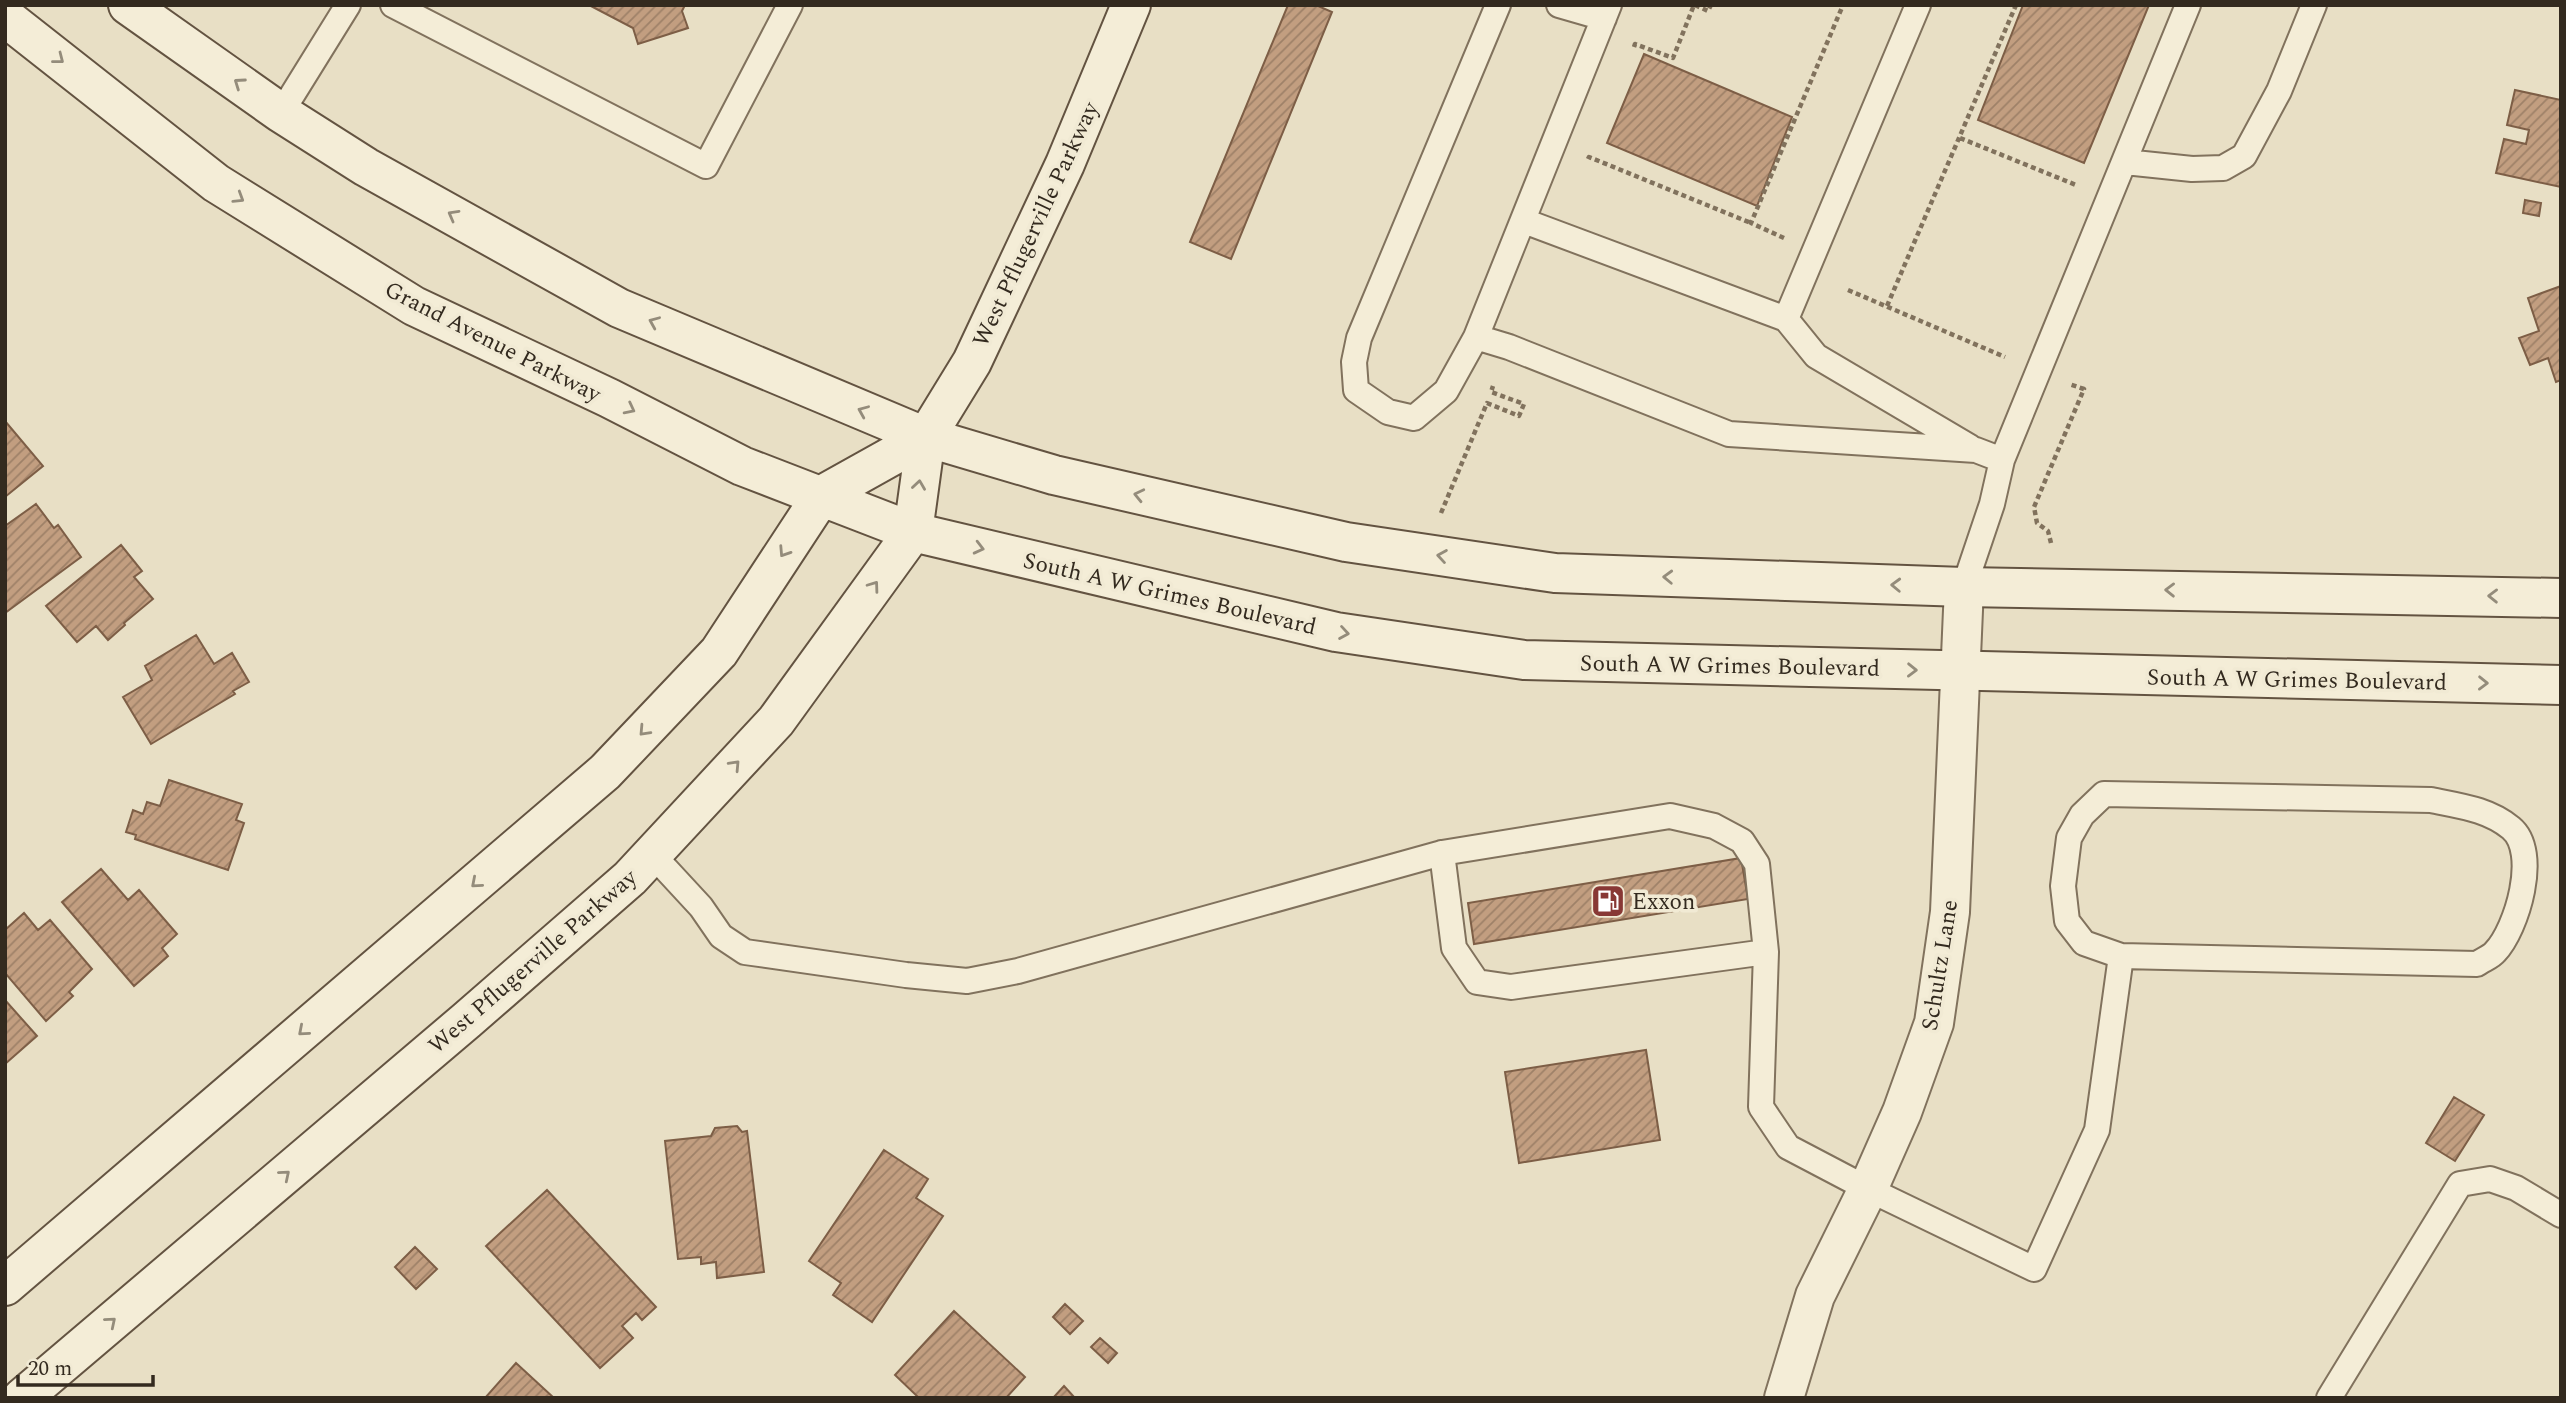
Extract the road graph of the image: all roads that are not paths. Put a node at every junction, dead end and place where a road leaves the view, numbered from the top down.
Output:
1 (128, 5) edge
2 (348, 5) edge
3 (393, 5) edge
4 (790, 5) edge
5 (1131, 5) edge
6 (1498, 5) edge
7 (1559, 5) edge
8 (1918, 5) edge
9 (2188, 5) edge
10 (2314, 5) edge
11 (1606, 12) edge
12 (426, 13) edge
13 (5, 16) edge
14 (281, 113) junction
15 (2125, 162) junction
16 (1524, 221) junction
17 (1786, 319) junction
18 (1476, 337) junction
19 (926, 437) junction
20 (1976, 450) junction
21 (2002, 460) junction
22 (822, 495) junction
23 (913, 532) junction
24 (1964, 587) junction
25 (2561, 598) edge
26 (1960, 671) junction
27 (2561, 685) edge
28 (1441, 853) junction
29 (652, 854) junction
30 (1766, 953) junction
31 (2121, 956) junction
32 (1868, 1189) junction
33 (2561, 1215) edge
34 (5, 1286) edge
35 (22, 1398) edge
36 (1784, 1398) edge
37 (2329, 1398) edge

14 -> 1 main road
2 - 14 lane
3 - 12 lane
4 - 12 lane
5 - 19 main road, West Pflugerville Parkway
6 - 18 lane
7 - 11 lane
8 - 17 lane
9 - 15 lane
10 - 15 lane
11 - 16 lane
13 -> 22 main road, Grand Avenue Parkway
19 -> 14 main road
15 - 21 lane
16 - 17 lane
16 - 18 lane
17 - 20 lane
18 - 20 lane
19 - 22 main road, West Pflugerville Parkway
23 -> 19 main road, West Pflugerville Parkway
24 -> 19 main road
20 - 21 lane
21 - 24 lane
22 - 23 main road, Grand Avenue Parkway
22 -> 34 main road, West Pflugerville Parkway
23 -> 26 main road, South A W Grimes Boulevard
29 -> 23 main road, West Pflugerville Parkway
25 -> 24 main road
24 - 26 main road, Schultz Lane
26 -> 27 main road, South A W Grimes Boulevard
26 - 32 main road, Schultz Lane
28 - 29 lane
28 - 30 lane
28 - 30 lane
35 -> 29 main road, West Pflugerville Parkway
30 - 32 lane
31 - 31 lane
31 - 32 lane
32 - 36 main road, Schultz Lane
33 - 37 lane

